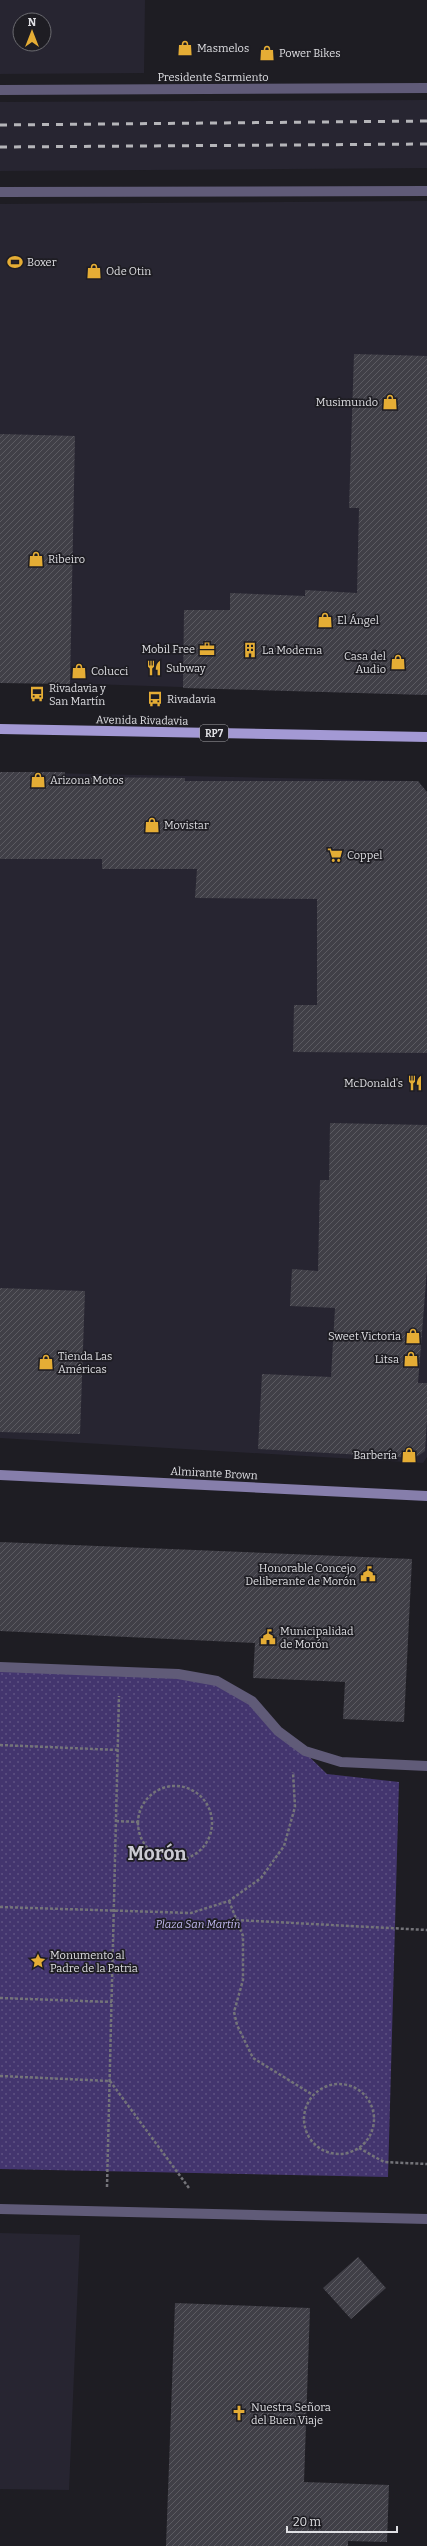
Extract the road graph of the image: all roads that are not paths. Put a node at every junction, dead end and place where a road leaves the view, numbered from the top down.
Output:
1 (427, 88) edge
2 (0, 90) edge
3 (427, 191) edge
4 (0, 192) edge
5 (0, 729) edge
6 (427, 738) edge
7 (0, 1475) edge
8 (427, 1496) edge
9 (0, 1667) edge
10 (427, 1766) edge
11 (0, 2209) edge
12 (427, 2219) edge

1 - 2 street, Presidente Sarmiento
3 - 4 street
5 - 6 main road, Avenida Rivadavia / RP7
7 - 8 street, Almirante Brown
9 - 10 street
11 - 12 street

